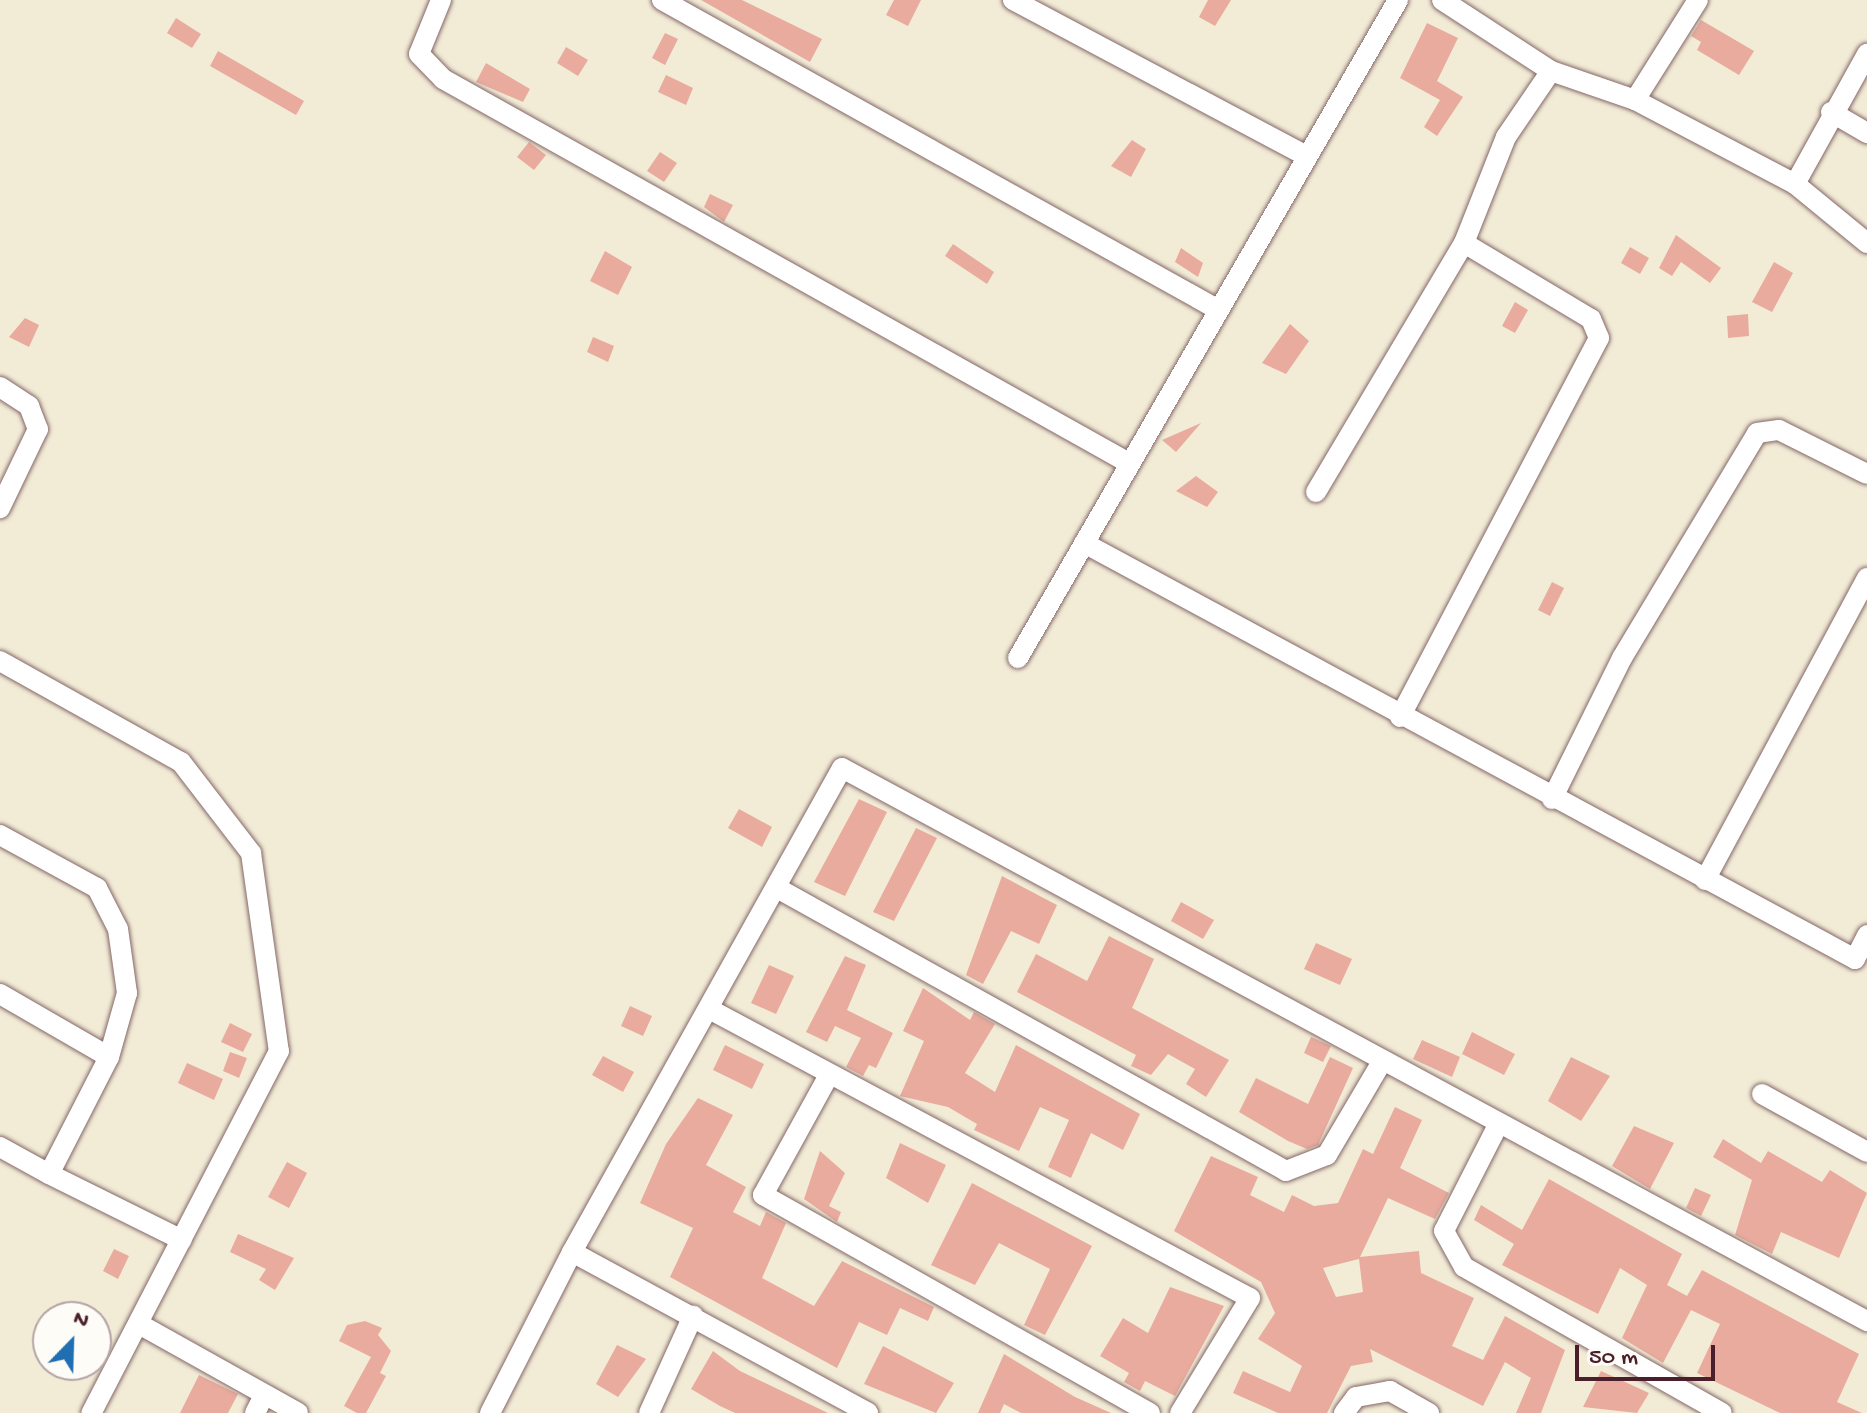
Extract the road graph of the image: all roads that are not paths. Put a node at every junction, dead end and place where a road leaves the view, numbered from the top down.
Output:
1 (441, 0) edge
2 (662, 0) edge
3 (1013, 0) edge
4 (1398, 0) edge
5 (1442, 0) edge
6 (1698, 0) edge
7 (1867, 54) edge
8 (1551, 71) junction
9 (1635, 100) junction
10 (1831, 112) junction
11 (1867, 133) edge
12 (1304, 155) junction
13 (1795, 184) junction
14 (1464, 243) junction
15 (1867, 243) edge
16 (1217, 309) junction
17 (0, 387) edge
18 (1129, 463) junction
19 (1867, 474) edge
20 (1316, 492) dead end
21 (0, 508) edge
22 (1084, 543) junction
23 (1867, 578) edge
24 (1018, 658) dead end
25 (0, 661) edge
26 (1400, 717) junction
27 (1552, 799) junction
28 (0, 835) edge
29 (1705, 880) junction
30 (777, 888) junction
31 (1867, 935) edge
32 (1861, 963) edge
33 (0, 994) edge
34 (711, 1010) junction
35 (109, 1057) junction
36 (1383, 1060) junction
37 (829, 1075) junction
38 (1762, 1094) dead end
39 (1499, 1123) junction
40 (0, 1147) edge
41 (1867, 1152) edge
42 (49, 1174) junction
43 (182, 1240) junction
44 (572, 1252) junction
45 (693, 1316) junction
46 (1867, 1321) edge
47 (139, 1324) junction
48 (259, 1404) edge
49 (91, 1413) edge
50 (298, 1413) edge
51 (490, 1413) edge
52 (649, 1413) edge
53 (868, 1413) edge
54 (1150, 1413) edge
55 (1180, 1413) edge
56 (1344, 1413) edge
57 (1429, 1413) edge
58 (1722, 1413) edge

1 - 18 street
2 - 16 street
3 - 12 street
4 - 12 street
5 - 8 street
6 - 9 street
7 - 10 street
8 - 9 street
8 - 14 street
9 - 13 street
10 - 11 street
10 - 13 street
12 - 16 street
13 - 15 street
14 - 20 street
14 - 26 street
16 - 18 street
17 - 21 street
18 - 22 street
19 - 27 street
22 - 24 street
22 - 26 street
23 - 29 street
25 - 43 street
26 - 27 street
27 - 29 street
28 - 35 street
29 - 32 street
30 - 34 street
30 - 36 street
30 - 36 street
31 - 32 street
33 - 35 street
34 - 37 street
34 - 44 street
35 - 42 street
36 - 39 street
37 - 54 street
37 - 55 street
38 - 41 street
39 - 46 street
39 - 58 street
40 - 42 street
42 - 43 street
43 - 47 street
44 - 45 street
44 - 51 street
45 - 52 street
45 - 53 street
47 - 48 street
47 - 49 street
48 - 50 street
56 - 57 street

